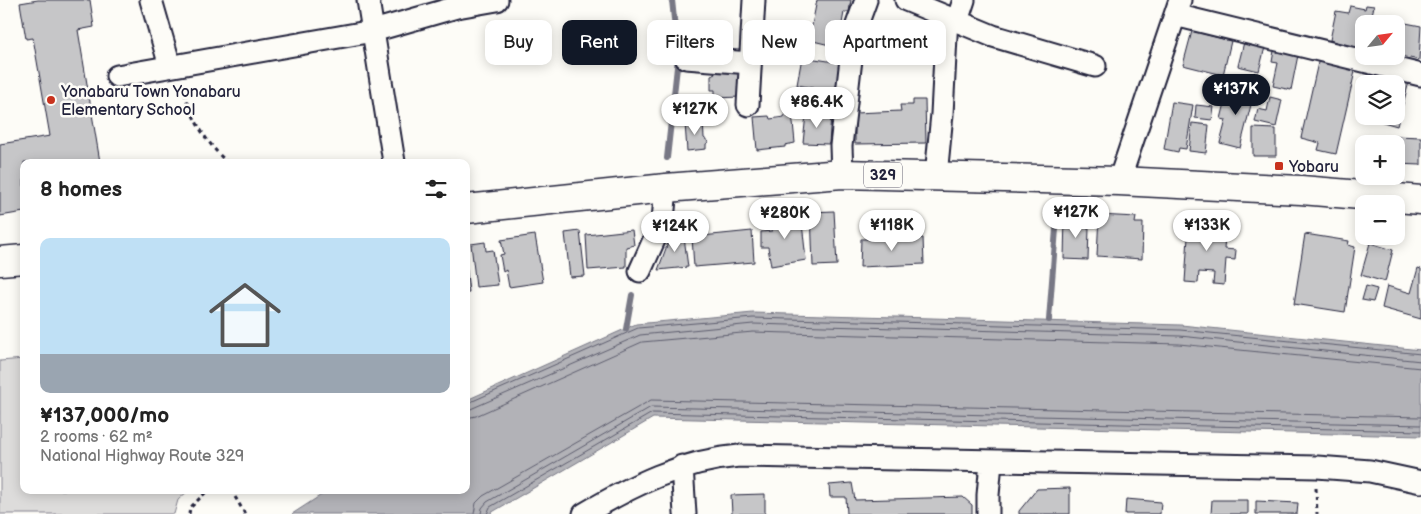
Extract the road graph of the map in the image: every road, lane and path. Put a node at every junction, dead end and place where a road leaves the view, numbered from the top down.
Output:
1 (151, 0) edge
2 (368, 0) edge
3 (497, 0) edge
4 (754, 0) edge
5 (866, 0) edge
6 (906, 0) edge
7 (964, 0) edge
8 (1177, 7) edge
9 (952, 19) junction
10 (753, 20) edge
11 (373, 31) junction
12 (175, 65) junction
13 (750, 65) edge
14 (1095, 66) dead end
15 (1421, 75) edge
16 (117, 76) dead end
17 (748, 106) dead end
18 (224, 159) edge
19 (394, 159) edge
20 (842, 174) junction
21 (936, 176) junction
22 (1119, 181) junction
23 (666, 188) junction
24 (1421, 200) edge
25 (470, 209) edge
26 (20, 259) edge
27 (0, 261) edge
28 (640, 272) dead end
29 (992, 462) junction
30 (682, 466) junction
31 (1421, 482) edge
32 (1316, 485) dead end
33 (204, 494) edge
34 (233, 494) edge
35 (188, 514) edge
36 (245, 514) edge
37 (584, 514) edge
38 (685, 514) edge
39 (988, 514) edge
40 (1317, 514) edge

1 - 12 street
2 - 11 street
3 - 11 street
4 - 10 street
5 - 20 street
6 - 9 street
7 - 9 street
8 - 15 street
8 - 22 street
9 - 14 street
9 - 21 street
11 - 12 street
11 - 19 street
12 - 16 street
12 - 18 path
13 - 17 street
20 - 21 highway, 329
20 - 23 highway, 329
21 - 22 highway, 329
22 - 24 highway, 329
23 - 25 highway, 329
23 - 28 street
26 - 27 highway
29 - 30 street
29 - 31 street
29 - 39 street
30 - 37 street
30 - 38 street
32 - 40 path
33 - 35 path
34 - 36 path

